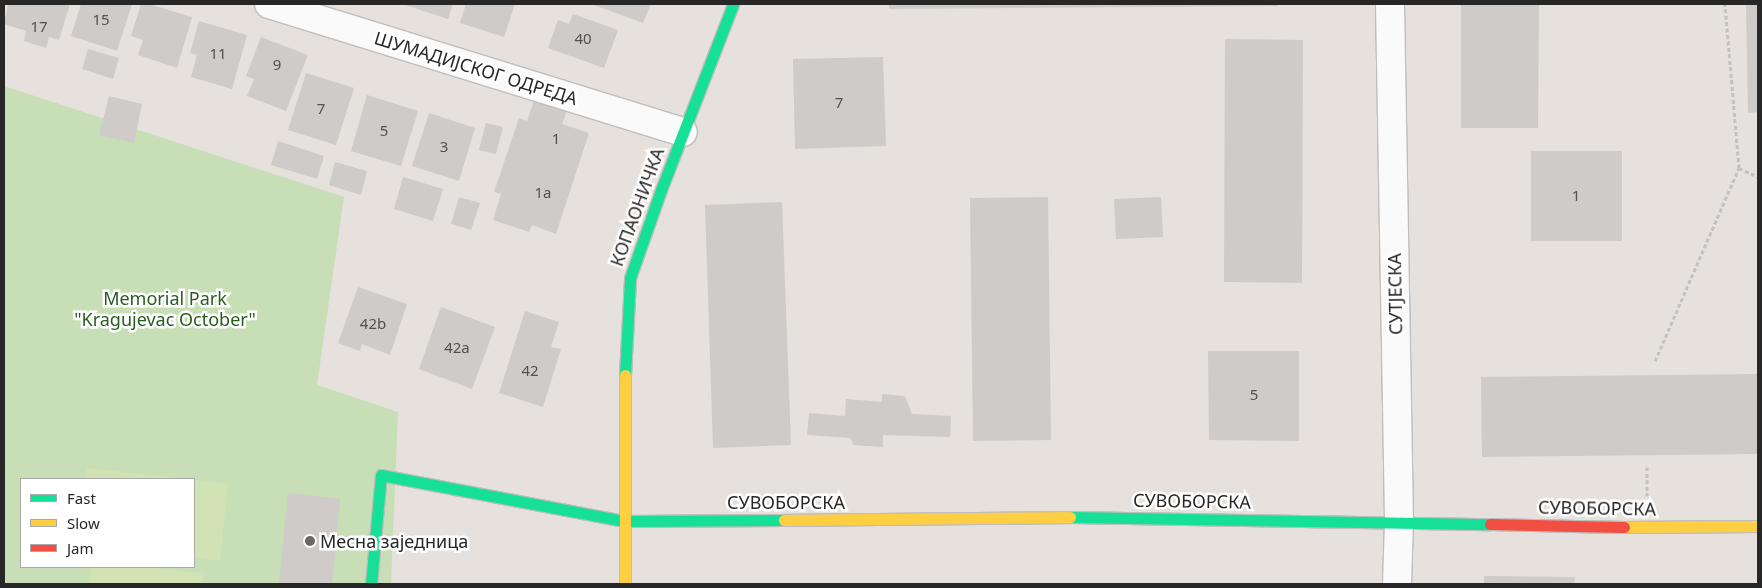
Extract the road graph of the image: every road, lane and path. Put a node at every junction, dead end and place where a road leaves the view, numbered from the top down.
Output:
1 (269, 4) edge
2 (732, 4) edge
3 (1390, 4) edge
4 (1725, 4) edge
5 (683, 132) junction
6 (1738, 168) junction
7 (1758, 177) edge
8 (1655, 361) dead end
9 (625, 521) junction
10 (1398, 522) junction
11 (1758, 526) edge
12 (372, 584) edge
13 (625, 584) edge
14 (1397, 584) edge

1 - 5 street, ШУМАДИЈСКОГ ОДРЕДА
2 - 5 street, КОПАОНИЧКА
3 - 10 street, СУТЈЕСКА
4 - 6 path
5 - 9 street, КОПАОНИЧКА
6 - 7 path
6 - 8 path
9 - 10 street, СУВОБОРСКА
9 - 12 street
9 - 13 street, КОПАОНИЧКА
10 - 11 street, СУВОБОРСКА
10 - 14 street, СУТЈЕСКА

